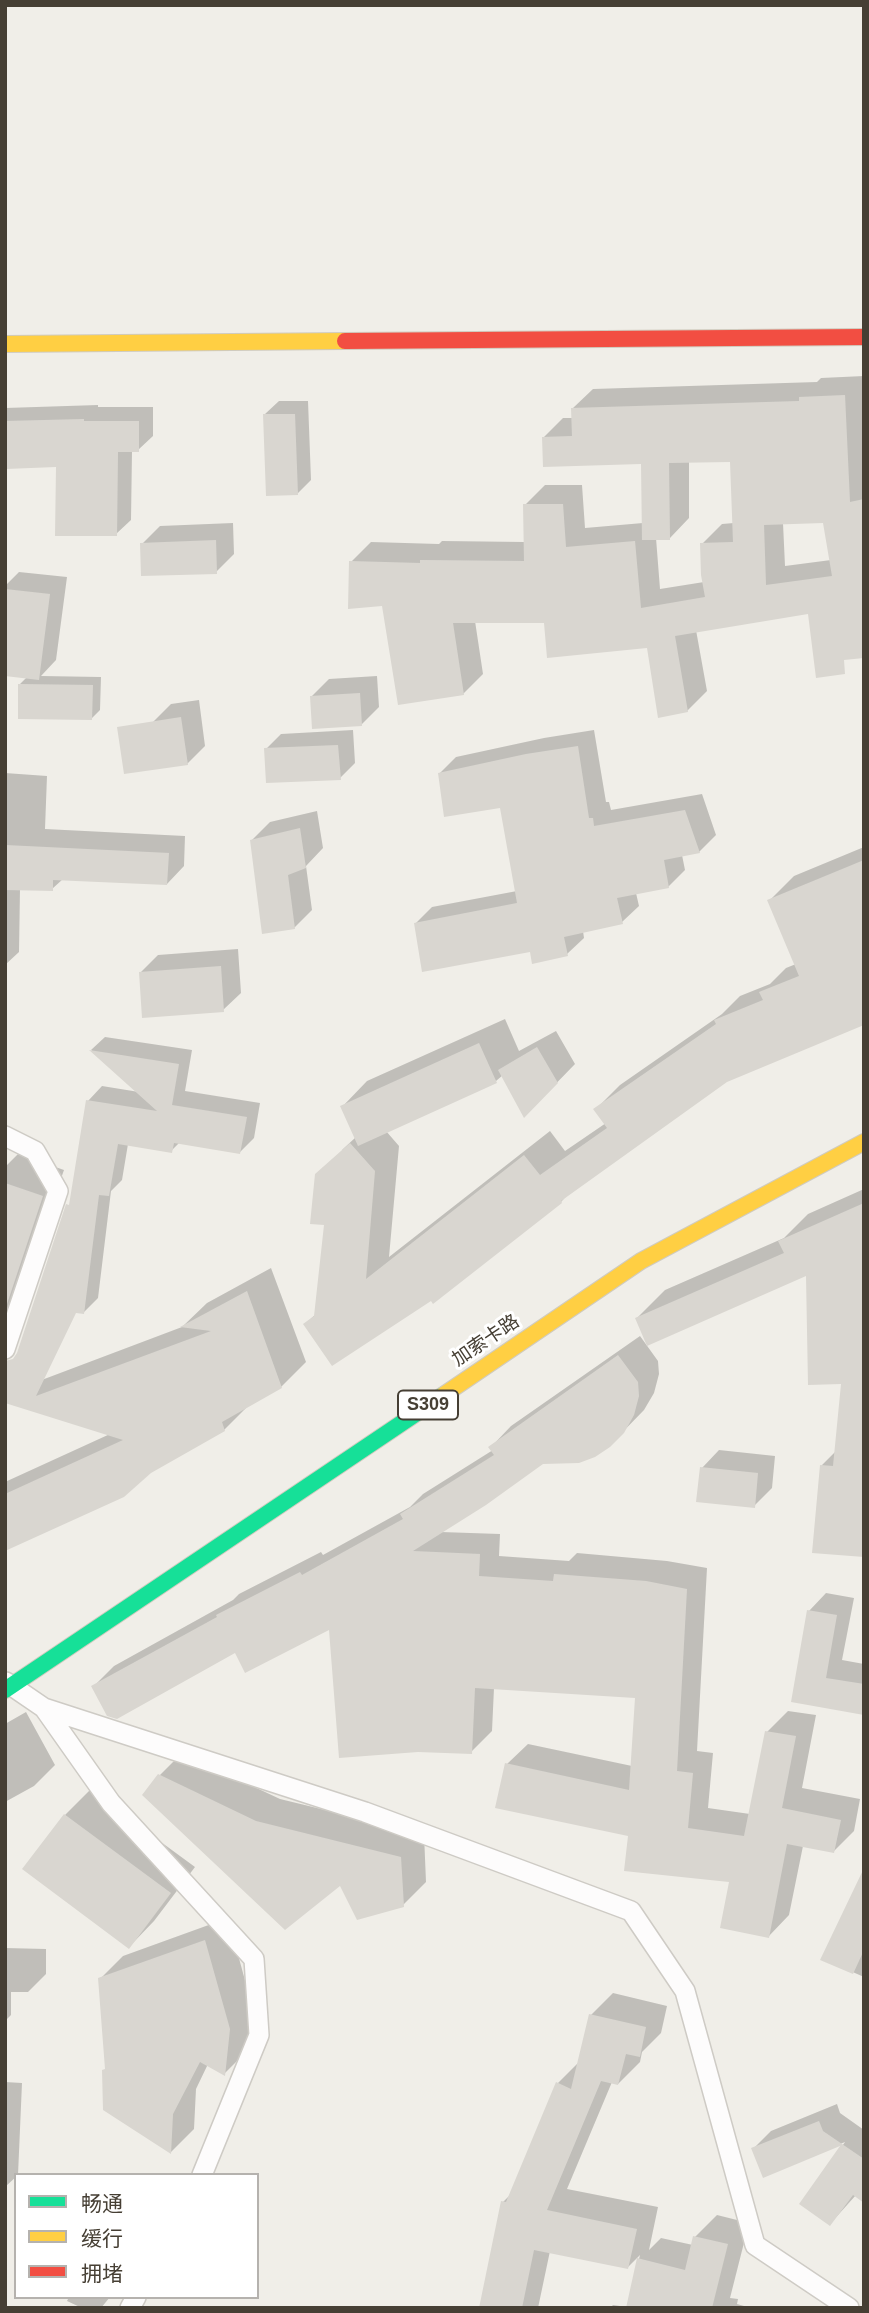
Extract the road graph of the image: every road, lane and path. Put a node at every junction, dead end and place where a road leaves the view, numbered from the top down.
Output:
1 (864, 337) edge
2 (5, 345) edge
3 (5, 1136) edge
4 (864, 1142) edge
5 (5, 1349) edge
6 (7, 1686) edge
7 (44, 1708) junction
8 (203, 2173) edge
9 (849, 2308) edge

1 - 2 main road
3 - 5 lane
4 - 6 main road, 加索卡路 / S309
6 - 7 lane
7 - 8 lane
7 - 9 lane

